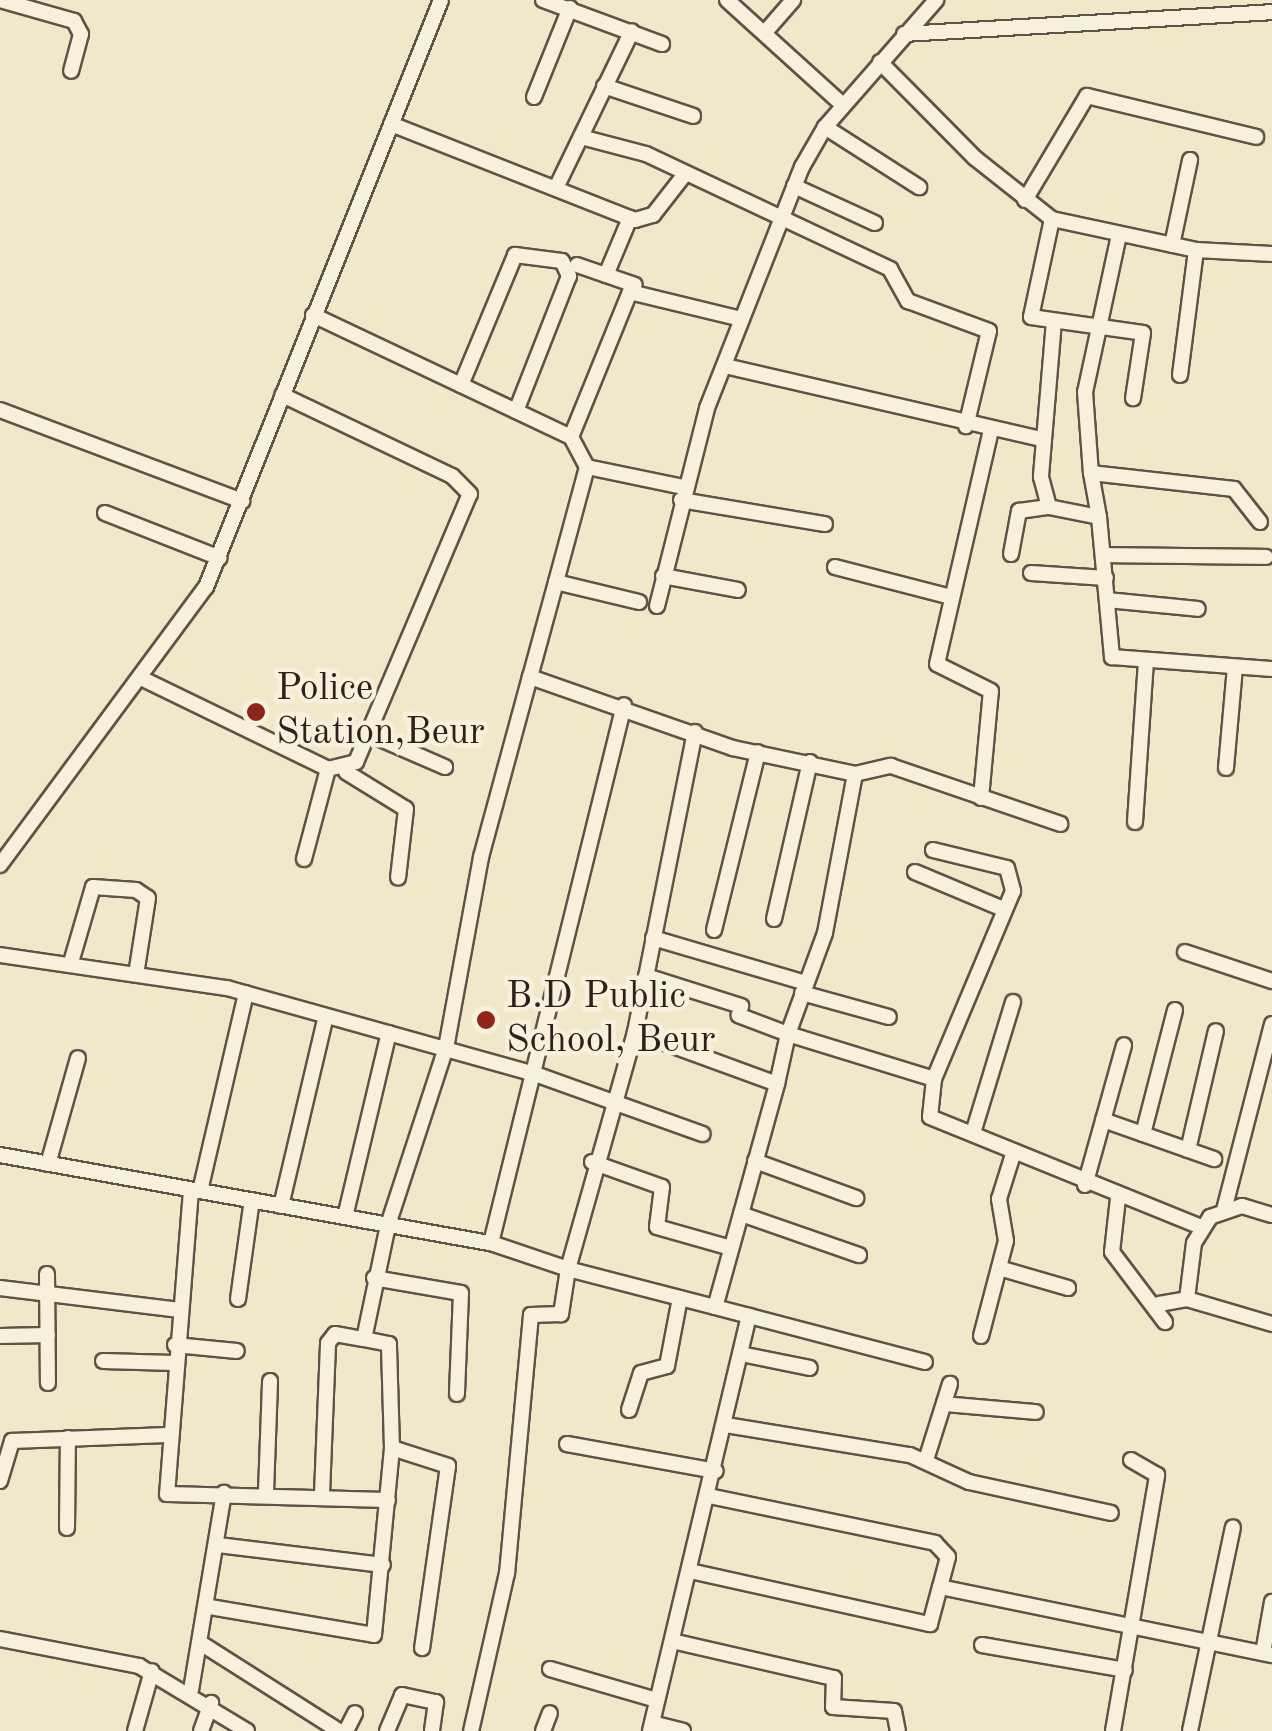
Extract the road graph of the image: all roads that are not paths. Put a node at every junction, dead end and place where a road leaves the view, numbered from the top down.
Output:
1 (0, 0) edge
2 (438, 0) edge
3 (543, 0) edge
4 (727, 0) edge
5 (793, 0) edge
6 (936, 0) edge
7 (570, 8) junction
8 (1272, 12) edge
9 (767, 30) junction
10 (632, 31) junction
11 (904, 34) junction
12 (662, 44) dead end
13 (880, 62) junction
14 (71, 71) dead end
15 (604, 86) junction
16 (534, 97) dead end
17 (844, 104) junction
18 (693, 116) dead end
19 (392, 124) junction
20 (826, 127) junction
21 (581, 136) junction
22 (1256, 138) dead end
23 (1190, 160) dead end
24 (684, 174) junction
25 (794, 186) junction
26 (919, 187) dead end
27 (556, 188) junction
28 (1026, 200) junction
29 (630, 218) junction
30 (1052, 219) junction
31 (779, 220) junction
32 (874, 224) dead end
33 (1119, 236) junction
34 (1172, 245) junction
35 (1196, 250) junction
36 (1272, 254) edge
37 (577, 265) dead end
38 (606, 276) junction
39 (634, 284) dead end
40 (314, 315) junction
41 (742, 320) junction
42 (1054, 321) junction
43 (1098, 325) junction
44 (725, 366) junction
45 (1180, 375) dead end
46 (460, 385) junction
47 (282, 395) junction
48 (1133, 398) dead end
49 (0, 410) edge
50 (516, 411) junction
51 (966, 426) junction
52 (991, 431) junction
53 (571, 437) junction
54 (1040, 439) junction
55 (587, 467) junction
56 (1091, 474) junction
57 (682, 493) junction
58 (242, 501) junction
59 (1048, 507) junction
60 (105, 513) dead end
61 (1099, 517) junction
62 (1260, 522) dead end
63 (825, 524) dead end
64 (1010, 554) dead end
65 (1104, 555) junction
66 (1266, 557) dead end
67 (220, 558) junction
68 (835, 567) dead end
69 (1031, 573) dead end
70 (664, 576) junction
71 (1106, 578) junction
72 (556, 582) junction
73 (738, 590) dead end
74 (951, 597) junction
75 (1107, 600) junction
76 (639, 602) dead end
77 (656, 606) dead end
78 (1198, 609) dead end
79 (1146, 662) junction
80 (1235, 667) junction
81 (1272, 669) edge
82 (530, 678) junction
83 (146, 680) junction
84 (624, 705) junction
85 (694, 732) junction
86 (369, 734) junction
87 (758, 752) junction
88 (810, 762) junction
89 (445, 767) dead end
90 (1226, 768) dead end
91 (328, 769) junction
92 (346, 772) junction
93 (855, 774) junction
94 (981, 798) junction
95 (1135, 822) dead end
96 (1060, 824) dead end
97 (933, 850) dead end
98 (304, 859) dead end
99 (0, 865) edge
100 (914, 872) dead end
101 (398, 878) dead end
102 (1003, 909) junction
103 (774, 920) dead end
104 (714, 930) dead end
105 (654, 938) junction
106 (1185, 952) dead end
107 (0, 955) edge
108 (72, 959) junction
109 (137, 968) junction
110 (646, 976) junction
111 (1272, 981) edge
112 (804, 988) junction
113 (246, 994) junction
114 (1014, 1002) dead end
115 (1175, 1010) dead end
116 (326, 1016) junction
117 (889, 1017) dead end
118 (1272, 1024) edge
119 (1216, 1031) dead end
120 (634, 1032) junction
121 (389, 1033) junction
122 (788, 1034) junction
123 (1124, 1045) dead end
124 (446, 1048) junction
125 (78, 1058) dead end
126 (535, 1074) junction
127 (934, 1079) junction
128 (776, 1084) junction
129 (611, 1101) junction
130 (1103, 1120) junction
131 (974, 1133) junction
132 (702, 1134) dead end
133 (1143, 1134) junction
134 (1188, 1150) junction
135 (1014, 1151) junction
136 (0, 1155) edge
137 (1214, 1159) dead end
138 (755, 1161) junction
139 (592, 1162) junction
140 (48, 1164) junction
141 (1084, 1185) junction
142 (195, 1190) junction
143 (856, 1198) dead end
144 (1118, 1198) junction
145 (252, 1200) junction
146 (280, 1206) junction
147 (1224, 1210) junction
148 (741, 1214) junction
149 (1272, 1215) edge
150 (344, 1217) junction
151 (388, 1225) junction
152 (1201, 1227) junction
153 (491, 1244) junction
154 (731, 1248) junction
155 (859, 1255) dead end
156 (999, 1268) junction
157 (568, 1269) junction
158 (374, 1278) junction
159 (47, 1282) junction
160 (0, 1288) edge
161 (1068, 1288) dead end
162 (680, 1298) junction
163 (238, 1299) dead end
164 (1187, 1299) junction
165 (1159, 1304) junction
166 (715, 1306) junction
167 (178, 1310) junction
168 (749, 1316) junction
169 (1164, 1322) dead end
170 (1272, 1324) edge
171 (48, 1335) junction
172 (0, 1336) edge
173 (981, 1336) dead end
174 (364, 1339) junction
175 (174, 1345) junction
176 (236, 1351) dead end
177 (741, 1354) junction
178 (103, 1361) dead end
179 (174, 1362) junction
180 (925, 1362) dead end
181 (810, 1368) dead end
182 (270, 1381) dead end
183 (48, 1383) dead end
184 (950, 1384) dead end
185 (457, 1394) dead end
186 (944, 1404) junction
187 (630, 1410) dead end
188 (1036, 1412) dead end
189 (726, 1425) junction
190 (167, 1435) junction
191 (68, 1438) junction
192 (567, 1444) dead end
193 (392, 1448) junction
194 (2, 1456) edge
195 (926, 1460) junction
196 (1131, 1460) dead end
197 (716, 1471) junction
198 (0, 1481) edge
199 (224, 1492) junction
200 (266, 1492) junction
201 (322, 1494) junction
202 (710, 1496) junction
203 (388, 1500) junction
204 (1111, 1513) dead end
205 (1233, 1527) dead end
206 (67, 1528) dead end
207 (218, 1544) junction
208 (383, 1564) junction
209 (690, 1571) junction
210 (940, 1587) junction
211 (1272, 1602) edge
212 (210, 1607) junction
213 (1134, 1625) junction
214 (0, 1639) edge
215 (672, 1641) junction
216 (202, 1644) junction
217 (1211, 1644) junction
218 (982, 1645) dead end
219 (422, 1648) dead end
220 (1267, 1654) edge
221 (550, 1669) dead end
222 (1125, 1670) junction
223 (152, 1672) junction
224 (191, 1690) junction
225 (658, 1700) junction
226 (211, 1703) junction
227 (550, 1713) dead end
228 (355, 1714) dead end
229 (651, 1727) edge
230 (134, 1731) edge
231 (201, 1731) edge
232 (247, 1731) edge
233 (343, 1731) edge
234 (387, 1731) edge
235 (432, 1731) edge
236 (471, 1731) edge
237 (543, 1731) edge
238 (682, 1731) edge
239 (898, 1731) edge
240 (1113, 1731) edge
241 (1190, 1731) edge

1 - 14 street
2 - 19 street
3 - 7 street
4 - 9 street
5 - 9 street
6 - 11 street
7 - 10 street
7 - 16 street
8 - 11 street
9 - 17 street
10 - 12 street
10 - 15 street
11 - 13 street
13 - 17 street
13 - 28 street
15 - 18 street
15 - 21 street
17 - 20 street
19 - 27 street
19 - 40 street
20 - 25 street
20 - 26 street
21 - 24 street
21 - 27 street
22 - 28 street
23 - 34 street
24 - 29 street
24 - 31 street
25 - 31 street
25 - 32 street
27 - 29 street
28 - 30 street
29 - 38 street
30 - 33 street
30 - 42 street
31 - 41 street
31 - 51 street
33 - 34 street
33 - 43 street
34 - 35 street
35 - 36 street
35 - 45 street
37 - 38 street
38 - 39 street
40 - 46 street
40 - 47 street
41 - 44 street
41 - 53 street
42 - 43 street
42 - 54 street
43 - 48 street
43 - 56 street
44 - 51 street
44 - 57 street
46 - 50 street
46 - 50 street
47 - 58 street
47 - 86 street
49 - 58 street
50 - 53 street
51 - 52 street
52 - 54 street
52 - 74 street
53 - 55 street
54 - 59 street
55 - 57 street
55 - 72 street
56 - 61 street
56 - 62 street
57 - 63 street
57 - 70 street
58 - 67 street
59 - 61 street
59 - 64 street
60 - 67 street
61 - 65 street
65 - 66 street
65 - 71 street
67 - 83 street
68 - 74 street
69 - 71 street
70 - 73 street
70 - 77 street
71 - 75 street
72 - 76 street
72 - 82 street
74 - 94 street
75 - 78 street
75 - 79 street
79 - 80 street
79 - 95 street
80 - 81 street
80 - 90 street
82 - 84 street
82 - 124 street
83 - 91 street
83 - 99 street
84 - 85 street
84 - 126 street
85 - 87 street
85 - 105 street
86 - 89 street
86 - 92 street
87 - 88 street
87 - 104 street
88 - 93 street
88 - 103 street
91 - 92 street
91 - 98 street
92 - 101 street
93 - 94 street
93 - 112 street
94 - 96 street
97 - 102 street
100 - 102 street
102 - 127 street
105 - 110 street
105 - 112 street
106 - 111 street
107 - 108 street
108 - 109 street
108 - 109 street
109 - 113 street
110 - 120 street
110 - 122 street
112 - 117 street
112 - 122 street
113 - 116 street
113 - 142 street
114 - 131 street
115 - 133 street
116 - 121 street
116 - 146 street
118 - 147 street
119 - 134 street
120 - 128 street
120 - 129 street
121 - 124 street
121 - 150 street
122 - 127 street
122 - 128 street
123 - 130 street
124 - 126 street
124 - 151 street
125 - 140 street
126 - 129 street
126 - 153 street
127 - 131 street
128 - 138 street
129 - 132 street
129 - 139 street
130 - 133 street
130 - 141 street
131 - 135 street
133 - 134 street
134 - 137 street
135 - 141 street
135 - 156 street
136 - 140 street
138 - 143 street
138 - 148 street
139 - 154 street
139 - 157 street
140 - 142 street
141 - 144 street
142 - 145 street
142 - 167 street
144 - 152 street
144 - 165 street
145 - 146 street
145 - 163 street
146 - 150 street
147 - 149 street
147 - 152 street
148 - 154 street
148 - 155 street
150 - 151 street
151 - 153 street
151 - 158 street
152 - 164 street
153 - 157 street
154 - 166 street
156 - 161 street
156 - 173 street
157 - 162 street
157 - 236 street
158 - 174 street
158 - 185 street
159 - 160 street
159 - 167 street
159 - 171 street
162 - 166 street
162 - 187 street
164 - 165 street
164 - 170 street
165 - 169 street
166 - 168 street
167 - 175 street
168 - 177 street
168 - 180 street
171 - 172 street
171 - 183 street
174 - 193 street
174 - 201 street
175 - 176 street
175 - 179 street
177 - 181 street
177 - 189 street
178 - 179 street
179 - 190 street
182 - 200 street
184 - 186 street
186 - 188 street
186 - 195 street
189 - 195 street
189 - 197 street
190 - 191 street
190 - 199 street
191 - 194 street
191 - 206 street
192 - 197 street
193 - 203 street
193 - 219 street
194 - 198 street
195 - 204 street
196 - 213 street
197 - 202 street
199 - 200 street
199 - 207 street
200 - 201 street
201 - 203 street
202 - 209 street
202 - 210 street
203 - 208 street
205 - 217 street
207 - 208 street
207 - 212 street
208 - 212 street
209 - 210 street
209 - 215 street
210 - 213 street
211 - 220 street
212 - 216 street
213 - 217 street
213 - 222 street
214 - 223 street
215 - 225 street
215 - 239 street
216 - 224 street
216 - 233 street
217 - 220 street
217 - 241 street
218 - 222 street
221 - 225 street
222 - 240 street
223 - 224 street
223 - 230 street
224 - 226 street
225 - 229 street
226 - 231 street
226 - 232 street
227 - 237 street
228 - 233 street
229 - 238 street
234 - 235 street

